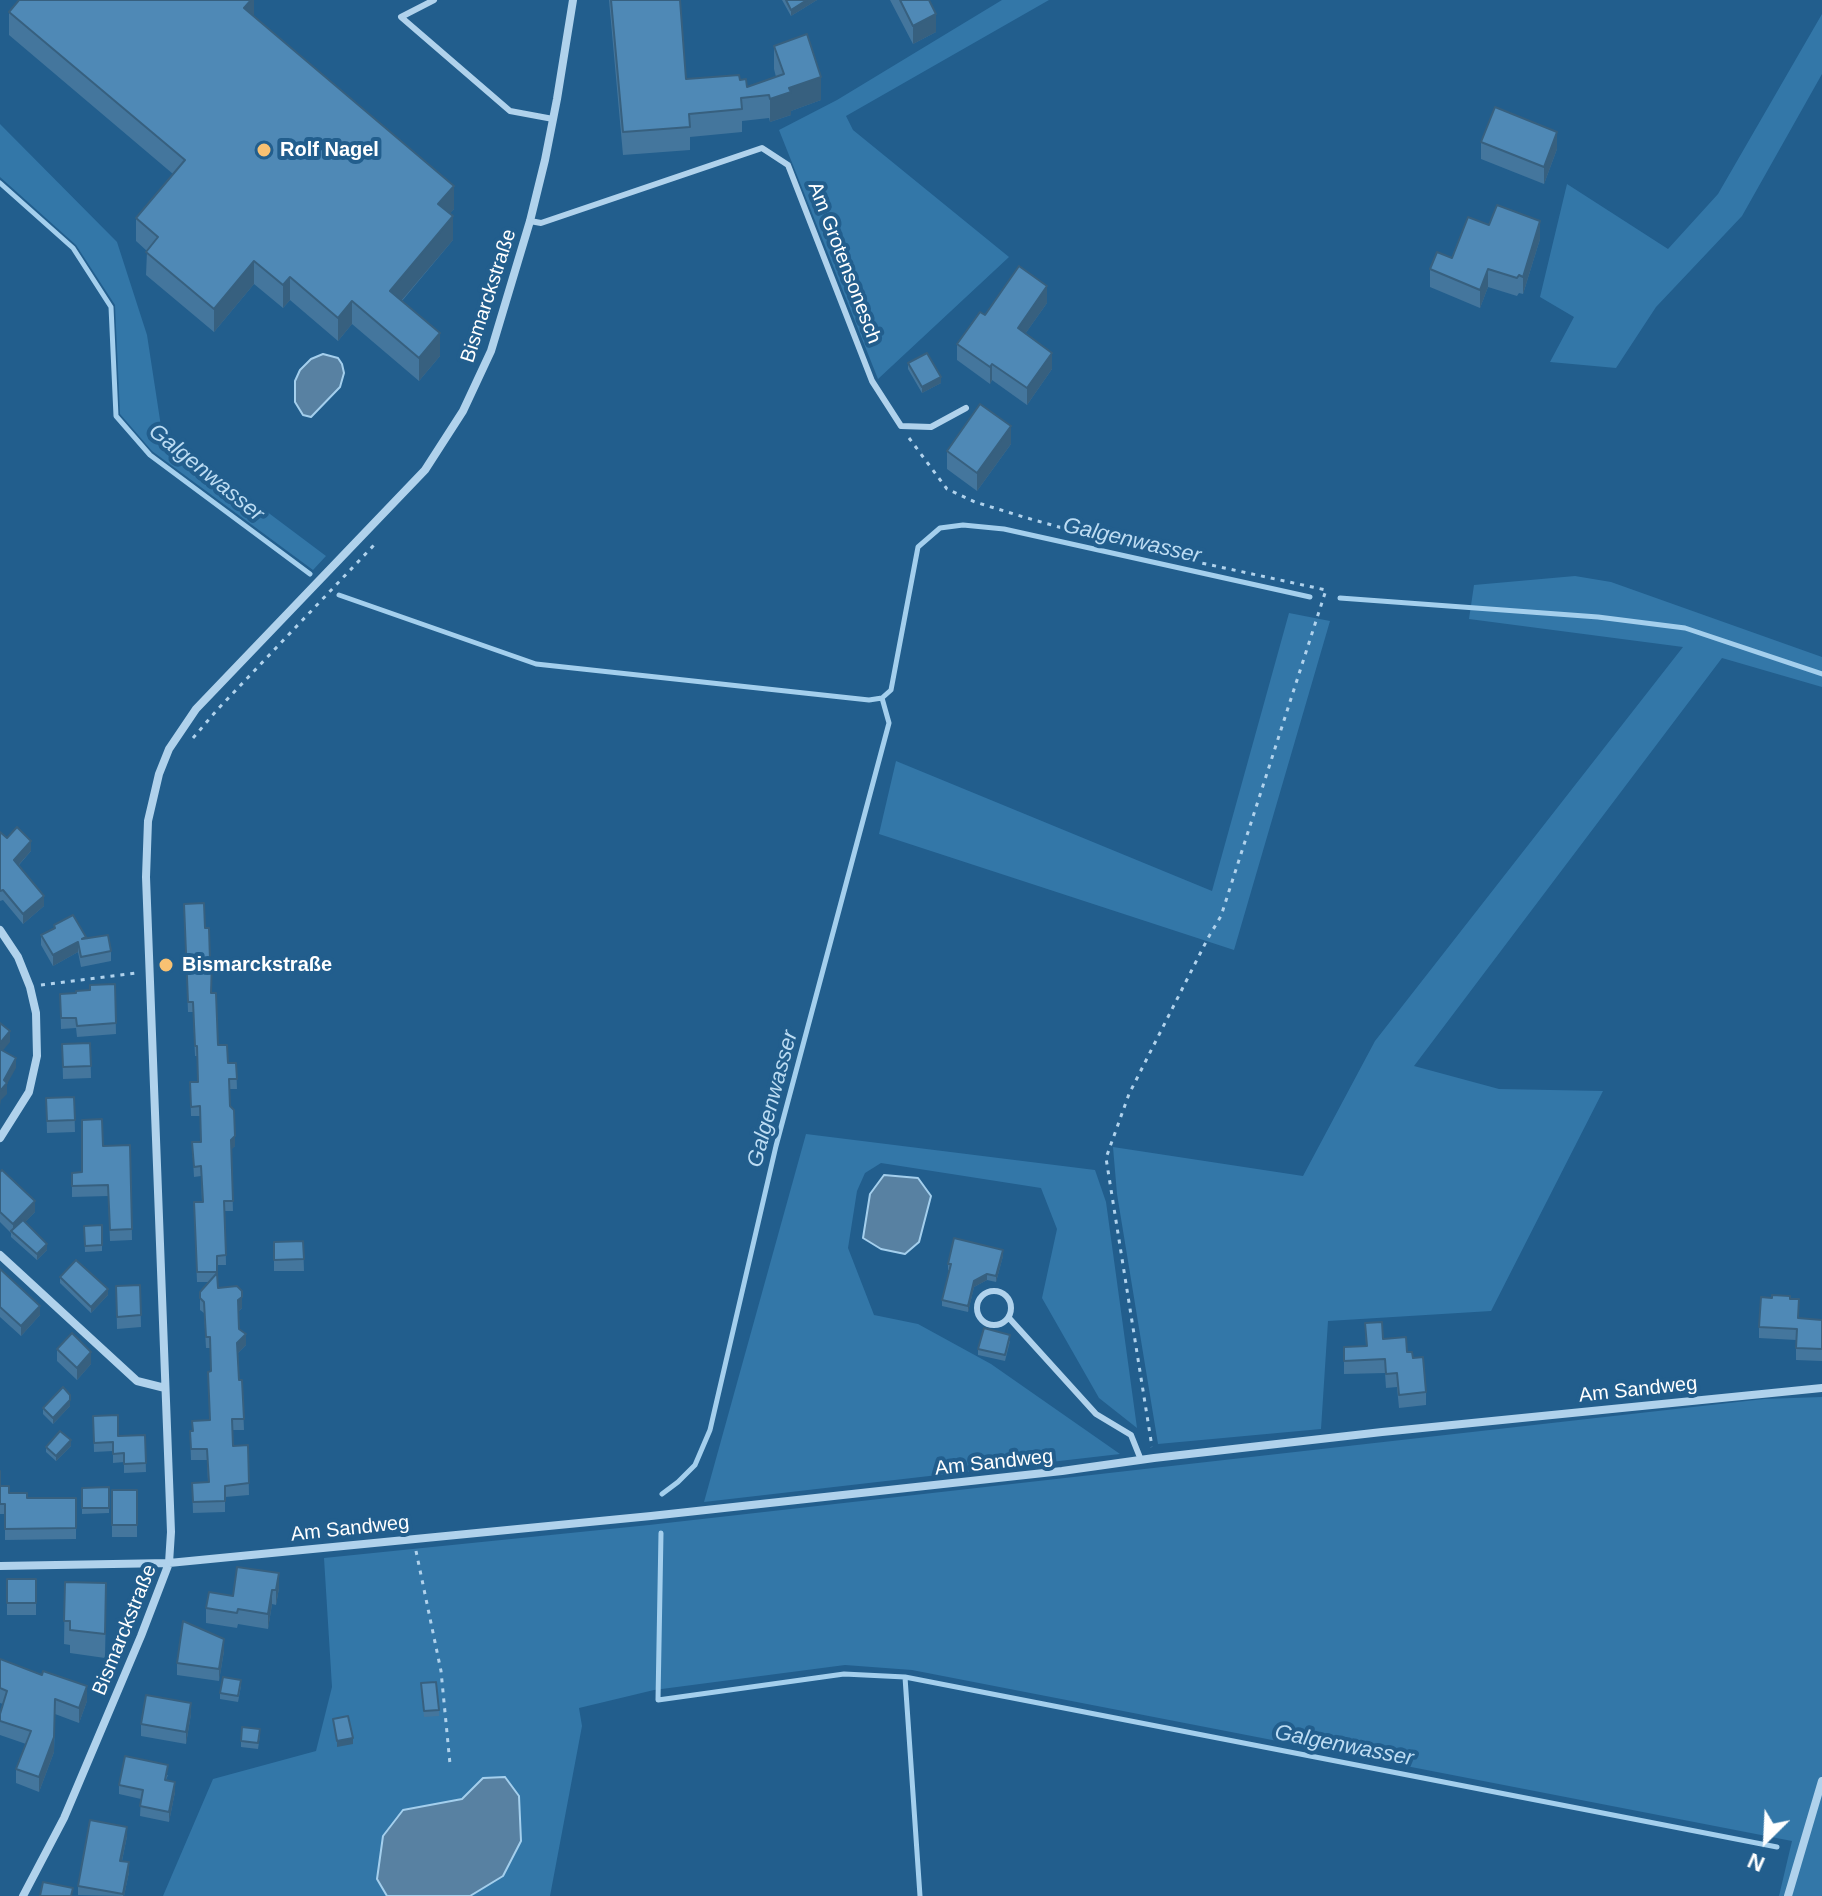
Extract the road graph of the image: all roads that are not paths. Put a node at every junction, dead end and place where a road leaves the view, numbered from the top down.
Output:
1 (434, 0) edge
2 (573, 0) edge
3 (553, 119) junction
4 (530, 221) junction
5 (966, 408) dead end
6 (0, 930) edge
7 (0, 1138) edge
8 (0, 1255) edge
9 (1009, 1318) junction
10 (165, 1388) junction
11 (1822, 1388) edge
12 (1141, 1460) junction
13 (169, 1563) junction
14 (0, 1566) edge
15 (1822, 1781) edge
16 (23, 1896) edge
17 (1788, 1896) edge

1 - 3 lane
2 - 3 street, Bismarckstraße
3 - 4 street, Bismarckstraße
4 - 5 lane, Am Grotensonesch
4 - 10 street, Bismarckstraße
6 - 7 street
8 - 10 street
9 - 9 lane
9 - 12 lane
10 - 13 street, Bismarckstraße
11 - 12 street, Am Sandweg
12 - 13 street, Am Sandweg
13 - 14 street, Am Sandweg
13 - 16 street, Bismarckstraße
15 - 17 street

